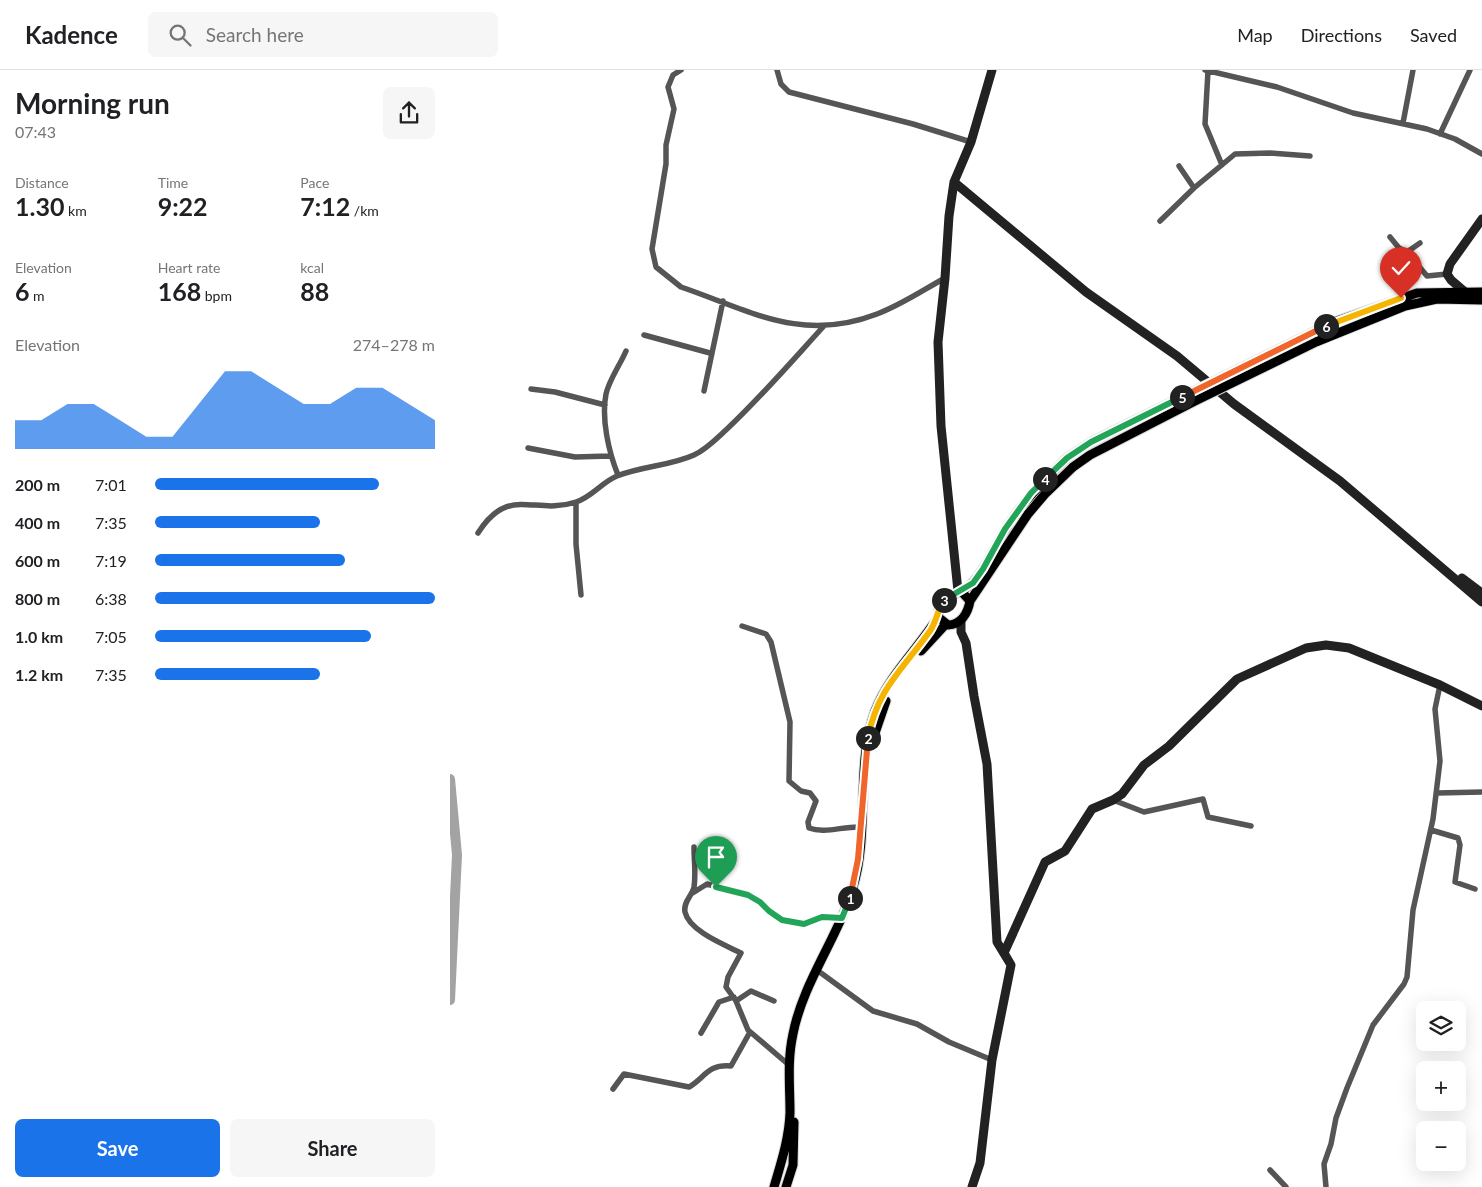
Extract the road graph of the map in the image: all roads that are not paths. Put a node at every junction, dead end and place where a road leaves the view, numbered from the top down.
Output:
1 (681, 70) edge
2 (777, 70) edge
3 (992, 70) edge
4 (1413, 70) edge
5 (1470, 70) edge
6 (1206, 71) edge
7 (1403, 123) junction
8 (1440, 134) junction
9 (971, 142) junction
10 (1482, 154) edge
11 (1310, 156) dead end
12 (1222, 165) junction
13 (1178, 166) dead end
14 (954, 182) junction
15 (1194, 188) junction
16 (1482, 219) edge
17 (1160, 221) dead end
18 (1390, 237) dead end
19 (1420, 243) dead end
20 (1407, 252) junction
21 (1447, 274) junction
22 (946, 278) junction
23 (1482, 292) edge
24 (1463, 295) junction
25 (1482, 300) edge
26 (724, 301) junction
27 (823, 327) junction
28 (644, 335) dead end
29 (626, 351) dead end
30 (710, 353) junction
31 (531, 389) dead end
32 (704, 391) dead end
33 (605, 405) junction
34 (528, 448) dead end
35 (610, 456) junction
36 (618, 476) junction
37 (576, 502) junction
38 (1395, 528) junction
39 (478, 533) dead end
40 (958, 580) junction
41 (960, 591) junction
42 (1482, 593) edge
43 (581, 595) dead end
44 (946, 598) junction
45 (970, 601) junction
46 (1482, 602) edge
47 (938, 617) junction
48 (953, 623) junction
49 (742, 626) dead end
50 (1440, 685) junction
51 (1482, 706) edge
52 (1482, 792) edge
53 (1437, 793) junction
54 (1113, 800) junction
55 (1251, 826) dead end
56 (861, 827) junction
57 (1431, 830) junction
58 (694, 847) dead end
59 (1475, 889) dead end
60 (690, 895) junction
61 (842, 918) junction
62 (1011, 965) junction
63 (821, 973) junction
64 (735, 999) junction
65 (774, 1001) dead end
66 (750, 1032) junction
67 (701, 1033) dead end
68 (992, 1060) junction
69 (789, 1065) junction
70 (614, 1089) dead end
71 (980, 1163) junction
72 (1270, 1170) dead end
73 (774, 1187) edge
74 (786, 1187) edge
75 (965, 1187) edge
76 (972, 1187) edge
77 (1286, 1187) edge
78 (1326, 1187) edge

1 - 26 street
2 - 9 street
3 - 9 street
4 - 7 street
5 - 8 street
6 - 7 street
6 - 12 street
7 - 8 street
8 - 10 street
9 - 14 street
11 - 12 street
12 - 15 street
13 - 15 street
14 - 22 street
14 - 38 street
15 - 17 street
16 - 21 street
18 - 20 street
19 - 20 street
20 - 21 street
21 - 24 street
22 - 27 street
22 - 40 street
23 - 24 main road
24 - 25 main road
24 - 41 main road, bridge
24 - 45 main road, bridge
26 - 27 street
26 - 30 street
27 - 36 street
28 - 30 street
29 - 33 street
30 - 32 street
31 - 33 street
33 - 35 street
34 - 35 street
35 - 36 street
36 - 37 street
37 - 39 street
37 - 43 street
38 - 42 street
38 - 46 street
40 - 41 street
40 - 44 street
41 - 44 main road
41 - 45 main road
44 - 47 main road
45 - 48 main road
47 - 48 main road
47 - 56 main road
48 - 62 street
48 - 63 main road
49 - 56 street
50 - 51 street
50 - 53 street
50 - 54 street
52 - 53 street
53 - 57 street
54 - 55 street
54 - 62 street
56 - 61 main road
57 - 59 street
57 - 78 street
58 - 60 street
60 - 61 street
60 - 64 street
61 - 69 main road
62 - 68 street
63 - 68 street
63 - 74 main road
64 - 65 street
64 - 66 street
64 - 67 street
66 - 69 street
66 - 70 street
68 - 71 street
69 - 73 main road
71 - 75 street
71 - 76 street
72 - 77 street

